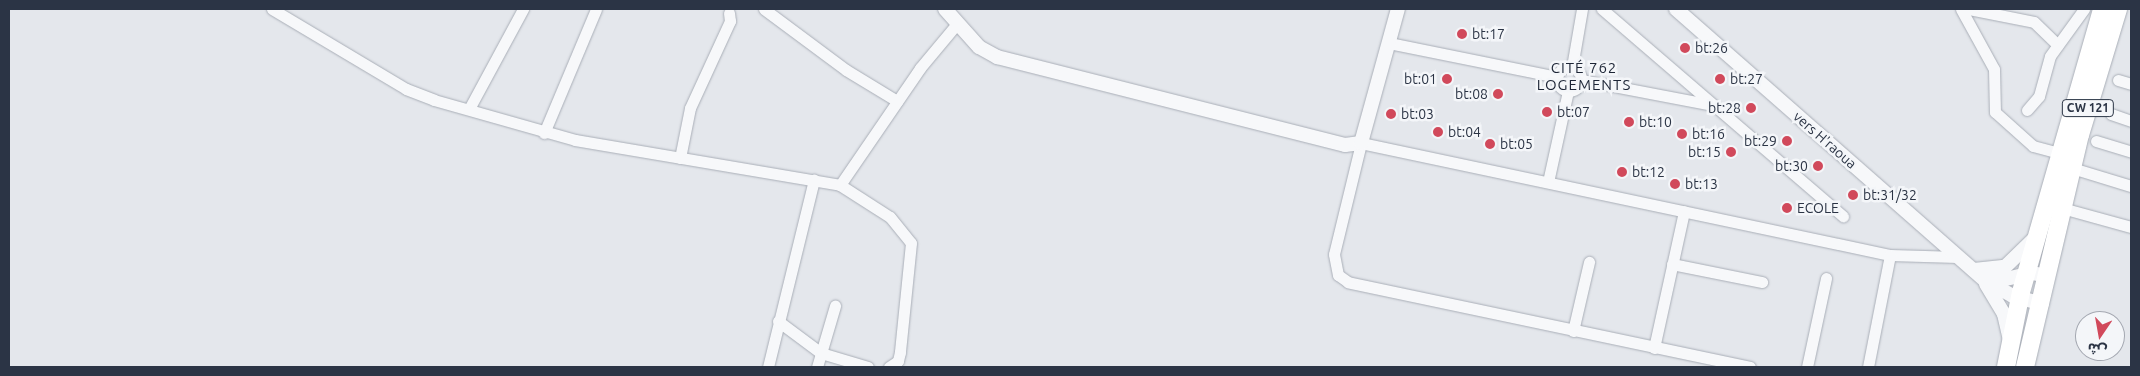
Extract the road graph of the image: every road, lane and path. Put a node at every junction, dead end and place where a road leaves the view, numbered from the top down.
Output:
1 (272, 9) edge
2 (523, 9) edge
3 (596, 9) edge
4 (764, 9) edge
5 (945, 9) edge
6 (1398, 9) edge
7 (1582, 9) edge
8 (1602, 9) edge
9 (1676, 9) edge
10 (1961, 9) edge
11 (1969, 9) edge
12 (2084, 9) edge
13 (2102, 9) edge
14 (2118, 9) edge
15 (1988, 11) edge
16 (729, 13) dead end
17 (956, 25) junction
18 (1389, 43) junction
19 (2058, 45) junction
20 (1572, 67) junction
21 (1557, 77) junction
22 (1581, 80) junction
23 (2118, 80) dead end
24 (2131, 84) edge
25 (1568, 91) junction
26 (897, 101) junction
27 (1714, 105) junction
28 (469, 110) junction
29 (2027, 110) dead end
30 (2111, 114) dead end
31 (2131, 121) edge
32 (544, 133) junction
33 (2096, 141) dead end
34 (1361, 143) junction
35 (2131, 152) edge
36 (2062, 154) junction
37 (680, 158) junction
38 (2072, 168) junction
39 (814, 180) junction
40 (1548, 182) junction
41 (840, 185) junction
42 (2131, 186) edge
43 (2062, 208) junction
44 (1684, 211) junction
45 (1843, 216) dead end
46 (2043, 227) junction
47 (2131, 227) edge
48 (1890, 255) junction
49 (1958, 257) junction
50 (1589, 262) dead end
51 (1672, 264) junction
52 (1974, 270) junction
53 (2027, 274) junction
54 (2048, 276) junction
55 (1826, 278) dead end
56 (1762, 282) dead end
57 (2020, 298) junction
58 (2042, 304) junction
59 (835, 306) dead end
60 (778, 321) junction
61 (1573, 331) junction
62 (2011, 343) junction
63 (1654, 348) junction
64 (821, 353) junction
65 (768, 367) edge
66 (818, 367) edge
67 (868, 367) edge
68 (889, 367) edge
69 (1750, 367) edge
70 (1807, 367) edge
71 (1868, 367) edge
72 (2006, 367) edge
73 (2025, 367) edge

1 - 28 street
2 - 28 street
3 - 32 street
4 - 26 street
5 - 17 street
6 - 18 street
7 - 20 street
8 - 27 street
9 - 49 street, vers H'raoua
10 - 36 street
11 - 15 street
12 - 19 street
13 - 36 highway
14 - 38 highway, CW 121
15 - 19 street
16 - 37 street
17 - 26 street
17 - 34 street
18 - 21 street
18 - 34 street
19 - 29 street
20 - 21 street
20 - 22 street
21 - 25 street
22 - 25 street
22 - 27 street
23 - 24 street
25 - 40 street
26 - 41 street
27 - 45 street
28 - 32 street
30 - 31 street
32 - 37 street
33 - 35 street
34 - 40 street
34 - 61 street
36 - 46 highway
37 - 39 street
38 - 42 street
38 - 43 highway, CW 121
39 - 41 street
39 - 60 street
40 - 44 street
41 - 68 street
43 - 47 street
43 - 54 highway, CW 121
44 - 48 street
44 - 51 street
46 - 52 street
46 - 53 highway
48 - 49 street
48 - 71 street
49 - 52 street, vers H'raoua
50 - 61 street
51 - 56 street
51 - 63 street
52 - 53 street, vers H'raoua
52 - 57 street, vers H'raoua
52 - 62 street
53 - 54 street, vers H'raoua
53 - 57 highway
54 - 58 highway, CW 121
55 - 70 street
57 - 58 street, vers H'raoua
57 - 62 highway
58 - 73 highway, CW 121
59 - 64 street
60 - 64 street
60 - 65 street
61 - 63 street
62 - 72 highway
63 - 69 street
64 - 66 street
64 - 67 street

